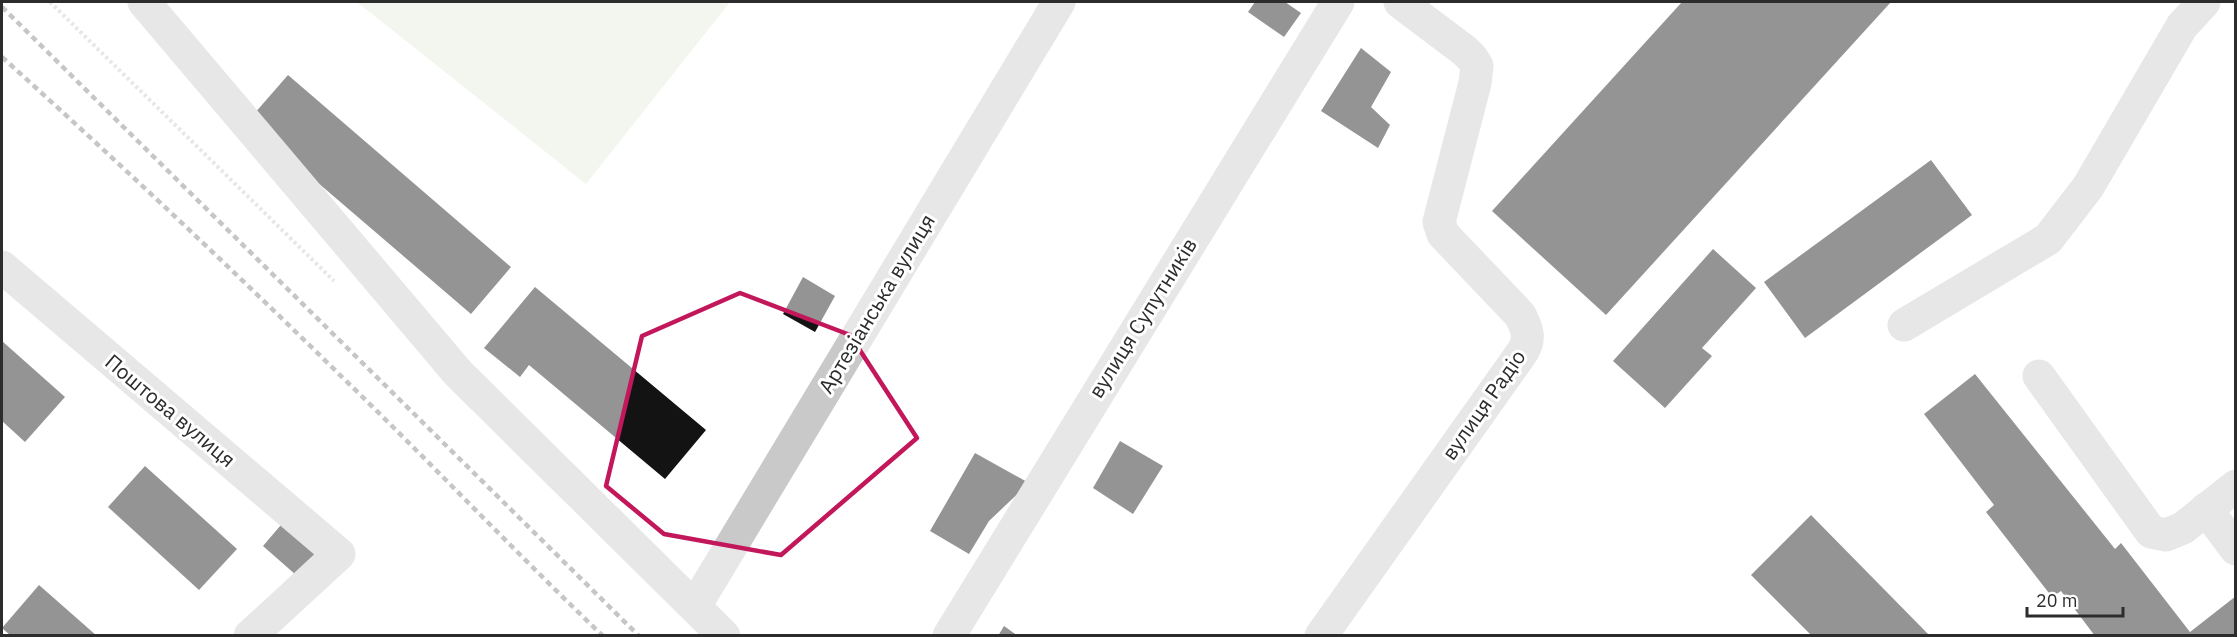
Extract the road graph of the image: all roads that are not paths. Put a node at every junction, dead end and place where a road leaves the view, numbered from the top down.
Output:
1 (144, 2) edge
2 (1059, 2) edge
3 (1338, 2) edge
4 (1400, 2) edge
5 (2204, 2) edge
6 (2, 267) edge
7 (1904, 325) dead end
8 (2039, 376) dead end
9 (2235, 486) edge
10 (2206, 509) junction
11 (2235, 549) edge
12 (695, 606) junction
13 (250, 636) edge
14 (724, 636) edge
15 (949, 636) edge
16 (1322, 636) edge

1 - 12 street
2 - 12 street, Артезіанська вулиця
3 - 15 street, вулиця Супутників
4 - 16 street, вулиця Радіо
5 - 7 street
6 - 13 street, Поштова вулиця
8 - 10 street
9 - 10 street
10 - 11 street
12 - 14 street

